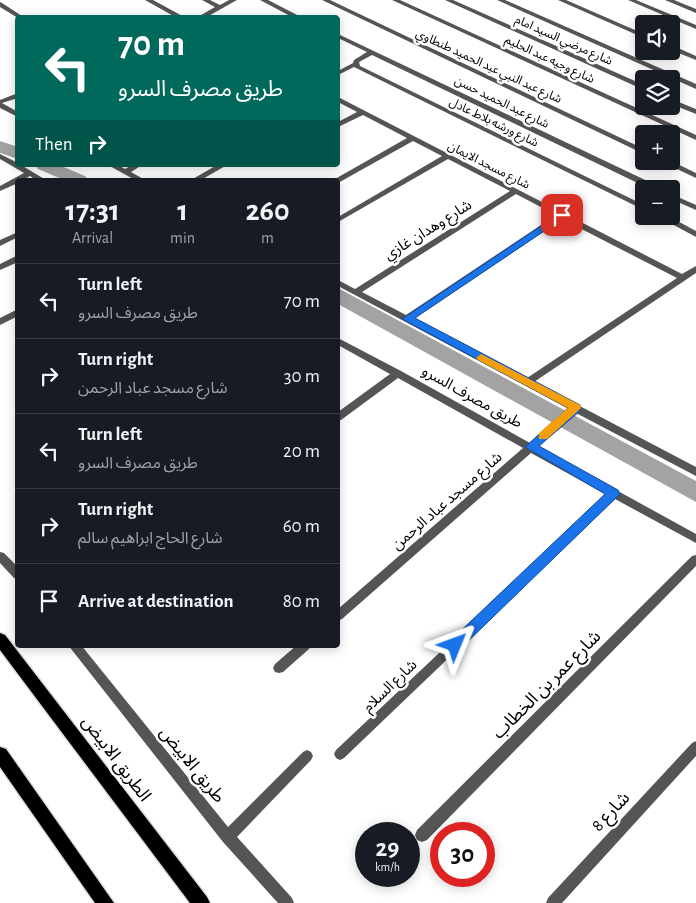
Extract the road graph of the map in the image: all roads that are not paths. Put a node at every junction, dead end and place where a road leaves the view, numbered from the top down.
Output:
1 (148, 0) edge
2 (205, 0) edge
3 (234, 0) edge
4 (263, 0) edge
5 (325, 0) edge
6 (395, 0) edge
7 (448, 0) edge
8 (500, 0) edge
9 (561, 0) edge
10 (631, 0) edge
11 (668, 0) edge
12 (0, 4) edge
13 (220, 7) junction
14 (696, 11) edge
15 (17, 15) edge
16 (177, 15) edge
17 (204, 15) edge
18 (294, 15) edge
19 (696, 27) edge
20 (635, 32) edge
21 (340, 37) edge
22 (680, 51) edge
23 (372, 52) junction
24 (696, 58) edge
25 (355, 64) junction
26 (340, 72) edge
27 (635, 84) edge
28 (696, 87) edge
29 (15, 96) edge
30 (340, 101) edge
31 (0, 104) edge
32 (680, 105) edge
33 (362, 112) junction
34 (696, 112) edge
35 (15, 113) edge
36 (340, 125) edge
37 (412, 138) junction
38 (696, 138) edge
39 (635, 148) edge
40 (0, 156) edge
41 (447, 156) junction
42 (15, 164) edge
43 (19, 167) edge
44 (116, 167) edge
45 (134, 167) edge
46 (219, 167) edge
47 (680, 168) edge
48 (125, 172) junction
49 (30, 173) junction
50 (696, 176) edge
51 (21, 178) edge
52 (39, 178) edge
53 (136, 178) edge
54 (199, 178) edge
55 (340, 180) edge
56 (638, 180) edge
57 (15, 181) edge
58 (0, 189) edge
59 (516, 191) junction
60 (680, 200) edge
61 (635, 204) edge
62 (696, 208) edge
63 (562, 215) junction
64 (340, 219) edge
65 (678, 225) edge
66 (696, 234) edge
67 (15, 236) edge
68 (0, 243) edge
69 (15, 260) edge
70 (0, 267) edge
71 (696, 269) edge
72 (683, 278) junction
73 (340, 283) edge
74 (356, 292) junction
75 (15, 314) edge
76 (407, 319) junction
77 (0, 322) edge
78 (340, 342) edge
79 (398, 373) junction
80 (528, 382) junction
81 (576, 408) junction
82 (340, 416) edge
83 (531, 447) junction
84 (696, 472) edge
85 (614, 494) junction
86 (696, 539) edge
87 (0, 556) edge
88 (696, 559) edge
89 (15, 572) edge
90 (340, 614) edge
91 (0, 639) edge
92 (76, 648) edge
93 (302, 648) edge
94 (279, 668) dead end
95 (696, 747) edge
96 (0, 754) edge
97 (340, 754) dead end
98 (307, 756) dead end
99 (422, 835) dead end
100 (228, 836) junction
101 (105, 903) edge
102 (201, 903) edge
103 (287, 903) edge
104 (553, 903) edge

1 - 16 street
2 - 13 street
3 - 13 street
4 - 18 street
5 - 39 street, شارع عبد النبي عبد الحميد طنطاوي
6 - 38 street, شارع وجيه عبد الحليم
7 - 27 street, شارع مرضي السيد امام
8 - 28 street
9 - 20 street
10 - 19 street
11 - 14 street
12 - 15 street
13 - 17 street
21 - 23 street, شارع عبد الحميد حسن
22 - 24 street
23 - 25 street
23 - 56 street, شارع عبد الحميد حسن
25 - 26 street
25 - 61 street, شارع ورشه بلاط عادل
29 - 31 street
30 - 33 street, شارع مسجد الايمان
31 - 35 street
32 - 34 street
33 - 36 street
33 - 37 street, شارع مسجد الايمان
37 - 41 street, شارع مسجد الايمان
37 - 55 street
40 - 42 street
41 - 59 street, شارع مسجد الايمان
41 - 64 street
43 - 49 street
44 - 48 street
45 - 48 street
46 - 54 street
47 - 50 street
48 - 53 street
49 - 51 street
49 - 52 street
57 - 58 street
59 - 63 street, شارع مسجد الايمان
59 - 74 street, شارع وهدان غازي
60 - 62 street
63 - 72 street, شارع مسجد الايمان
63 - 76 street
65 - 66 street
67 - 68 street
69 - 70 street
71 - 72 street
72 - 80 street
73 - 74 street
74 - 76 street
75 - 77 street
76 - 80 street
78 - 79 street, طريق مصرف السرو
79 - 82 street
79 - 83 street, طريق مصرف السرو
80 - 81 street
81 - 83 street, شارع مسجد عباد الرحمن
81 - 84 street
83 - 85 street, طريق مصرف السرو
83 - 90 street, شارع مسجد عباد الرحمن
85 - 86 street, طريق مصرف السرو
85 - 97 street, شارع السلام
87 - 89 street
88 - 99 street, شارع عمر بن الخطاب
91 - 102 main road, الطريق الابيض
92 - 100 street, طريق الابيض
93 - 94 street
95 - 104 street, شارع 8
96 - 101 main road
98 - 100 street
100 - 103 street, طريق الابيض

